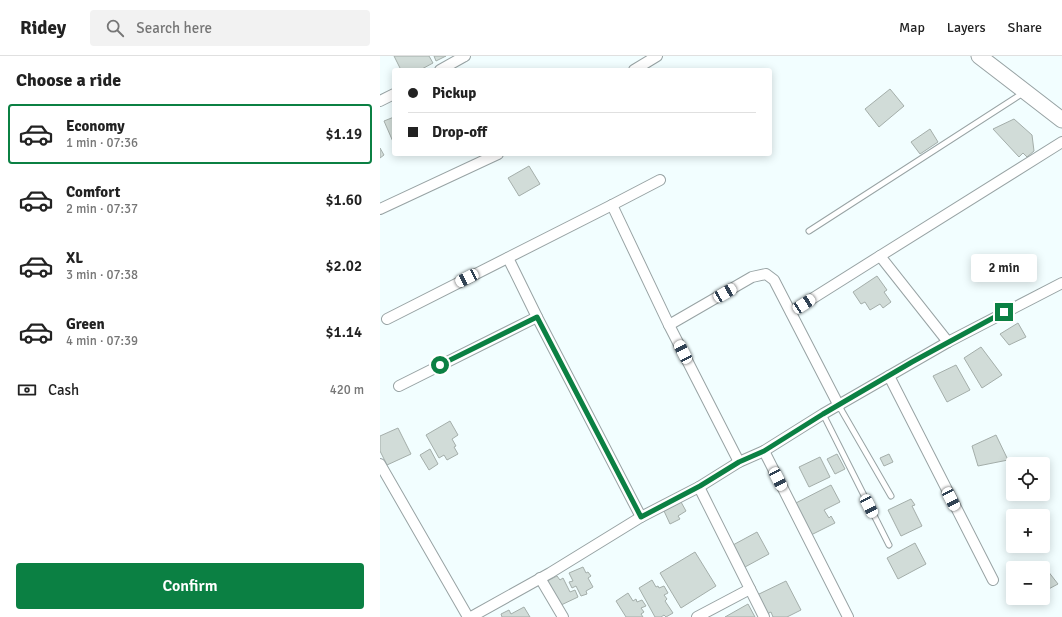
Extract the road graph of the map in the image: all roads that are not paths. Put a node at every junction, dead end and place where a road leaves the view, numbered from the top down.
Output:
1 (465, 56) edge
2 (657, 56) edge
3 (979, 56) edge
4 (447, 68) edge
5 (637, 68) edge
6 (1025, 91) junction
7 (392, 95) edge
8 (380, 101) edge
9 (1062, 120) edge
10 (1062, 142) edge
11 (493, 156) edge
12 (660, 180) dead end
13 (612, 205) junction
14 (380, 208) edge
15 (809, 231) dead end
16 (880, 256) junction
17 (508, 258) junction
18 (1062, 282) edge
19 (791, 312) junction
20 (537, 317) junction
21 (386, 319) dead end
22 (669, 325) junction
23 (948, 342) junction
24 (888, 376) junction
25 (399, 386) dead end
26 (839, 406) junction
27 (823, 414) junction
28 (764, 451) junction
29 (739, 462) junction
30 (380, 464) edge
31 (700, 486) junction
32 (891, 496) dead end
33 (641, 517) junction
34 (889, 545) dead end
35 (540, 578) junction
36 (993, 580) dead end
37 (750, 590) junction
38 (469, 617) edge
39 (562, 617) edge
40 (697, 617) edge
41 (764, 617) edge
42 (848, 617) edge

1 - 4 street
2 - 5 street
3 - 6 main road
6 - 9 main road
6 - 15 lane
7 - 8 street
10 - 16 street
11 - 14 street
12 - 13 street
13 - 17 street
13 - 22 street
16 - 19 street
16 - 23 street
17 - 20 street
17 - 21 street
18 - 23 street
19 - 22 street
19 - 26 street
20 - 25 street
20 - 33 street
22 - 29 street
23 - 24 street
24 - 26 street
24 - 36 street
26 - 27 street
26 - 32 lane
27 - 28 street
27 - 34 lane
28 - 29 street
28 - 42 street
29 - 31 street
30 - 38 street
31 - 33 street
31 - 37 street
33 - 35 street
35 - 38 street
35 - 39 street
37 - 40 street
37 - 41 street

